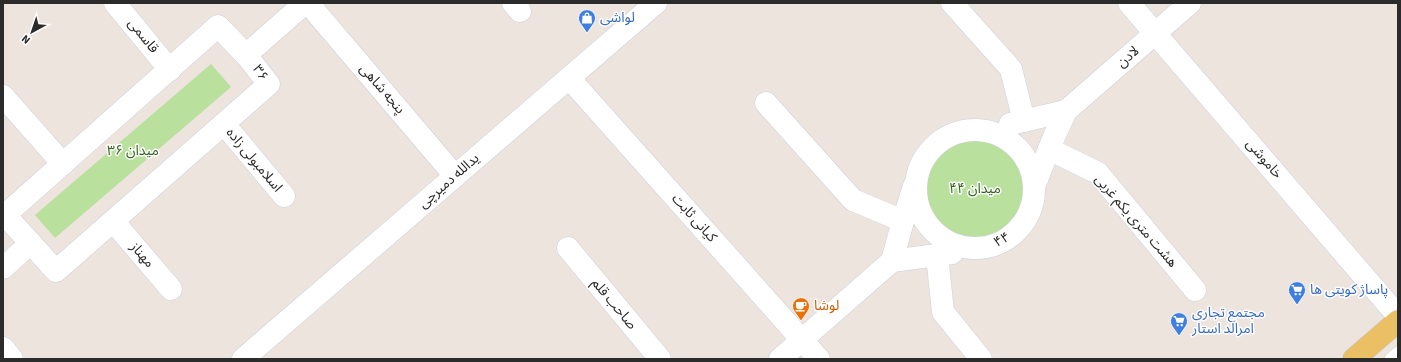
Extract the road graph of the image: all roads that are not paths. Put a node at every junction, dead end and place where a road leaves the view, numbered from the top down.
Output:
1 (115, 3) edge
2 (305, 3) edge
3 (308, 3) edge
4 (656, 3) edge
5 (952, 3) edge
6 (1130, 3) edge
7 (1190, 3) edge
8 (1155, 33) junction
9 (246, 55) junction
10 (170, 70) junction
11 (569, 78) junction
12 (3, 96) edge
13 (766, 103) dead end
14 (1066, 111) junction
15 (1024, 121) junction
16 (224, 124) junction
17 (986, 130) junction
18 (1049, 149) junction
19 (63, 164) junction
20 (456, 176) junction
21 (915, 186) junction
22 (1034, 187) junction
23 (284, 196) dead end
24 (113, 221) junction
25 (903, 221) junction
26 (31, 244) junction
27 (568, 248) dead end
28 (979, 249) junction
29 (937, 255) junction
30 (892, 261) junction
31 (3, 268) edge
32 (171, 289) dead end
33 (1195, 290) dead end
34 (1398, 316) edge
35 (1398, 321) edge
36 (802, 340) junction
37 (3, 348) edge
38 (1398, 352) edge
39 (12, 359) edge
40 (243, 359) edge
41 (660, 359) edge
42 (780, 359) edge
43 (819, 359) edge
44 (981, 359) edge
45 (1354, 359) edge
46 (1390, 359) edge

1 - 10 street, قاسمی
2 - 9 street
3 - 20 street, پنجه شاهی
4 - 11 street, یدالله دمیرچی
5 - 15 street
6 - 8 street, خاموشی
7 - 8 street, لادن
8 - 14 street, لادن
8 - 34 street, خاموشی
9 - 10 street, ۳۶
9 - 16 street, ۳۶
10 - 19 street, ۳۶
11 - 20 street, یدالله دمیرچی
11 - 36 street, کیانی ثابت
12 - 19 street
13 - 25 street
14 - 15 street
14 - 18 street
15 - 17 street
16 - 23 street, اسلامبولی زاده
16 - 24 street, ۳۶
17 - 21 street, ۴۴
17 - 22 street, ۴۴
18 - 22 street
18 - 33 street, هشت متری یکم غربی
19 - 26 street, ۳۶
20 - 40 street, یدالله دمیرچی
21 - 25 street
21 - 28 street, ۴۴
22 - 28 street, ۴۴
24 - 26 street, ۳۶
24 - 32 street, مهناز
25 - 30 street
26 - 31 street
27 - 41 street, صاحب قلم
28 - 29 street
29 - 30 street
29 - 44 street
30 - 36 street
35 - 45 main road
36 - 42 street
36 - 43 street, کیانی ثابت
37 - 39 street
38 - 46 lane

